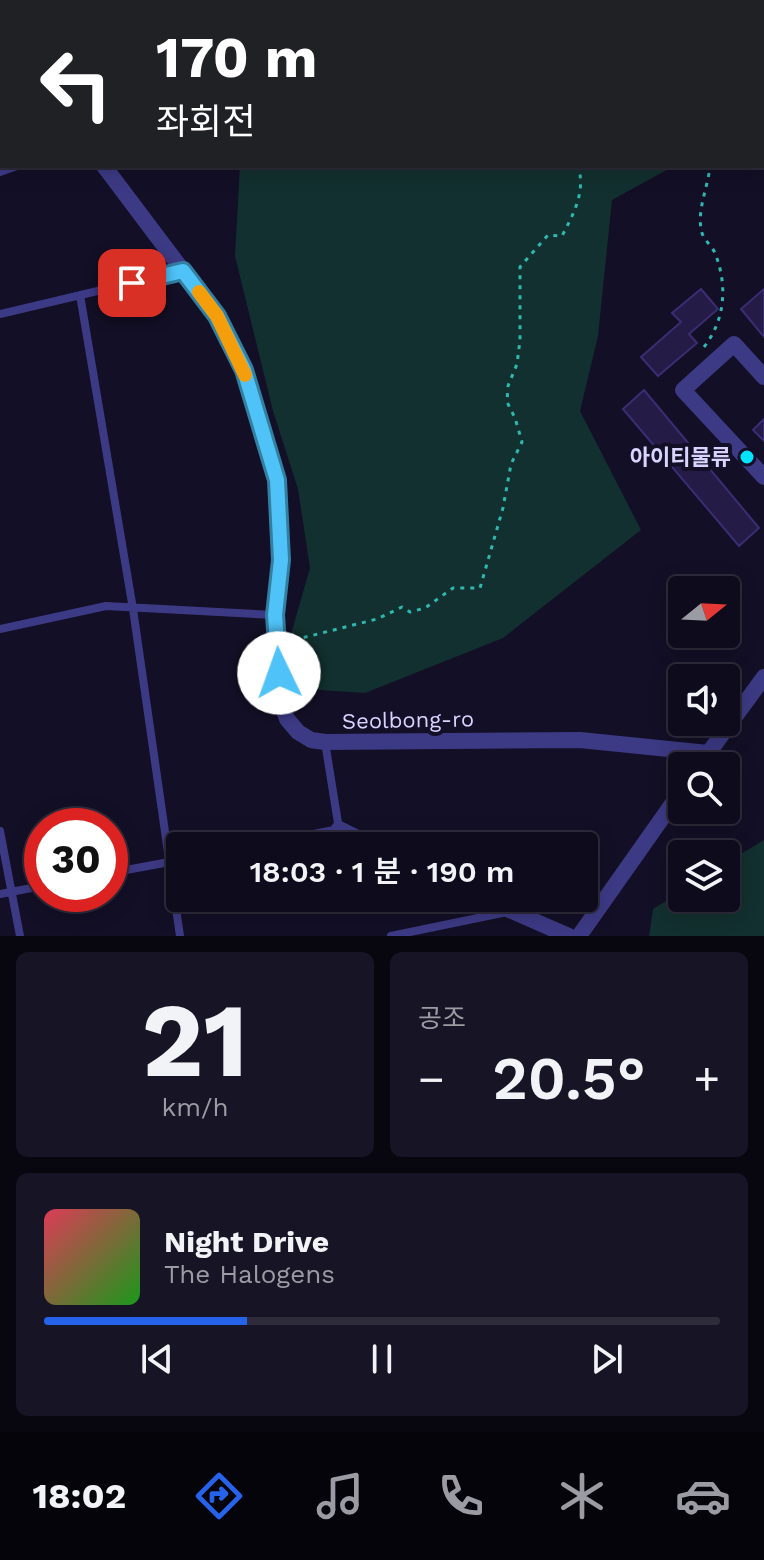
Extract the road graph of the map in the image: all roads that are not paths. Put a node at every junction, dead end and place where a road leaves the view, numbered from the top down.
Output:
1 (106, 168) edge
2 (183, 271) junction
3 (80, 295) junction
4 (0, 314) edge
5 (764, 377) edge
6 (764, 477) edge
7 (133, 609) junction
8 (275, 615) junction
9 (0, 629) edge
10 (764, 677) edge
11 (325, 742) junction
12 (708, 752) edge
13 (668, 754) edge
14 (668, 810) edge
15 (339, 829) junction
16 (0, 831) edge
17 (324, 832) edge
18 (345, 832) edge
19 (166, 848) edge
20 (166, 862) edge
21 (128, 870) edge
22 (24, 889) edge
23 (12, 891) junction
24 (0, 894) edge
25 (176, 912) edge
26 (505, 912) edge
27 (512, 912) edge
28 (20, 936) edge
29 (180, 936) edge
30 (391, 936) edge
31 (569, 936) edge
32 (579, 936) edge

1 - 2 street, Seolbong-ro
2 - 3 lane
2 - 8 street, Seolbong-ro
3 - 4 lane
3 - 7 lane
5 - 6 street
7 - 8 lane
7 - 9 lane
7 - 19 lane
8 - 11 street, Seolbong-ro
10 - 12 street
11 - 13 street, Seolbong-ro
11 - 15 lane
14 - 32 street
15 - 17 lane
15 - 18 street
16 - 23 lane
20 - 21 lane
22 - 23 lane
23 - 24 lane
23 - 28 lane
25 - 29 lane
26 - 30 lane
27 - 31 street

